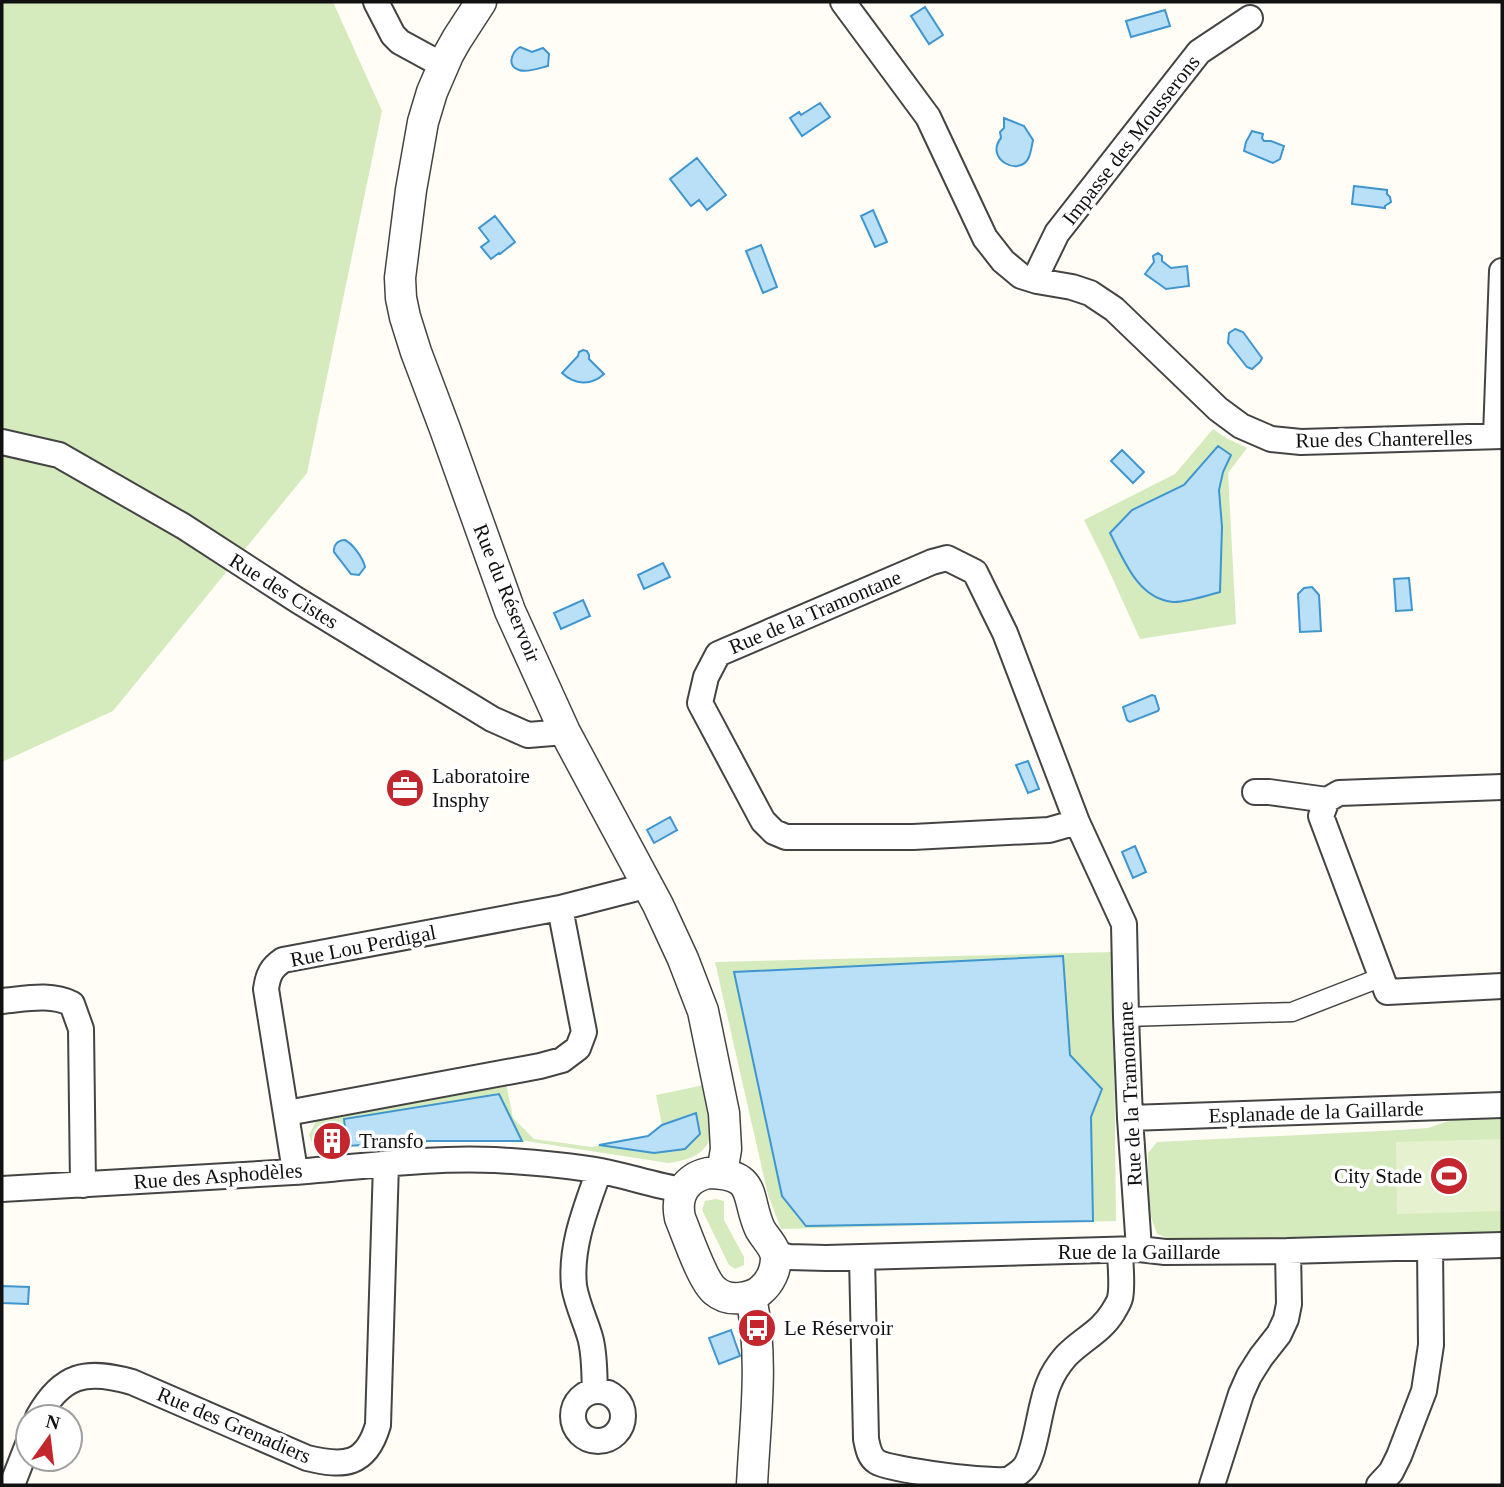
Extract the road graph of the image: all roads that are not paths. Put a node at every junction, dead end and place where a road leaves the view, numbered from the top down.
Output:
1 (376, 2) edge
2 (481, 2) edge
3 (843, 2) edge
4 (1250, 18) dead end
5 (443, 66) junction
6 (1502, 271) edge
7 (1037, 281) junction
8 (1499, 436) edge
9 (2, 442) edge
10 (565, 732) junction
11 (1502, 787) edge
12 (1255, 792) dead end
13 (1327, 800) junction
14 (1077, 822) junction
15 (646, 884) junction
16 (560, 908) junction
17 (1381, 978) junction
18 (1502, 986) edge
19 (2, 1001) edge
20 (1125, 1017) junction
21 (1502, 1105) edge
22 (287, 1114) junction
23 (1130, 1118) junction
24 (386, 1164) junction
25 (295, 1171) junction
26 (598, 1171) junction
27 (722, 1173) junction
28 (83, 1185) junction
29 (2, 1189) edge
30 (683, 1190) junction
31 (1502, 1245) edge
32 (1430, 1247) junction
33 (1130, 1250) junction
34 (1288, 1251) junction
35 (776, 1254) junction
36 (862, 1257) junction
37 (751, 1297) junction
38 (595, 1391) dead end
39 (46, 1403) edge
40 (752, 1485) edge
41 (1212, 1485) edge
42 (1379, 1485) edge

1 - 5 street
2 - 5 street, Rue du Réservoir
3 - 7 street, Rue des Chanterelles
4 - 7 street, Impasse des Mousserons
5 - 10 street, Rue du Réservoir
6 - 8 street
7 - 8 street, Rue des Chanterelles
9 - 10 street, Rue des Cistes
10 - 15 street, Rue du Réservoir
11 - 13 street
12 - 13 street
13 - 17 street
14 - 14 street, Rue de la Tramontane
14 - 20 street, Rue de la Tramontane
15 - 16 street, Rue Lou Perdigal
15 - 27 street, Rue du Réservoir
16 - 22 street
16 - 22 street, Rue Lou Perdigal
17 - 18 street
17 - 20 street
19 - 28 street
20 - 23 street, Rue de la Tramontane
21 - 23 street, Esplanade de la Gaillarde
22 - 25 street, Rue Lou Perdigal
23 - 33 street, Rue de la Tramontane
24 - 25 street, Rue des Asphodèles
24 - 26 street, Rue des Asphodèles
24 - 39 street, Rue des Grenadiers
25 - 28 street, Rue des Asphodèles
26 - 30 street, Rue des Asphodèles
26 - 38 street
27 - 30 street
27 - 35 street
28 - 29 street, Rue des Asphodèles
30 - 37 street
31 - 32 street, Rue de la Gaillarde
32 - 34 street, Rue de la Gaillarde
32 - 42 street
33 - 34 street, Rue de la Gaillarde
33 - 36 street, Rue de la Gaillarde
33 - 36 street, Rue de la Tramontane
34 - 41 street
35 - 36 street, Rue de la Gaillarde
35 - 37 street
37 - 40 street

